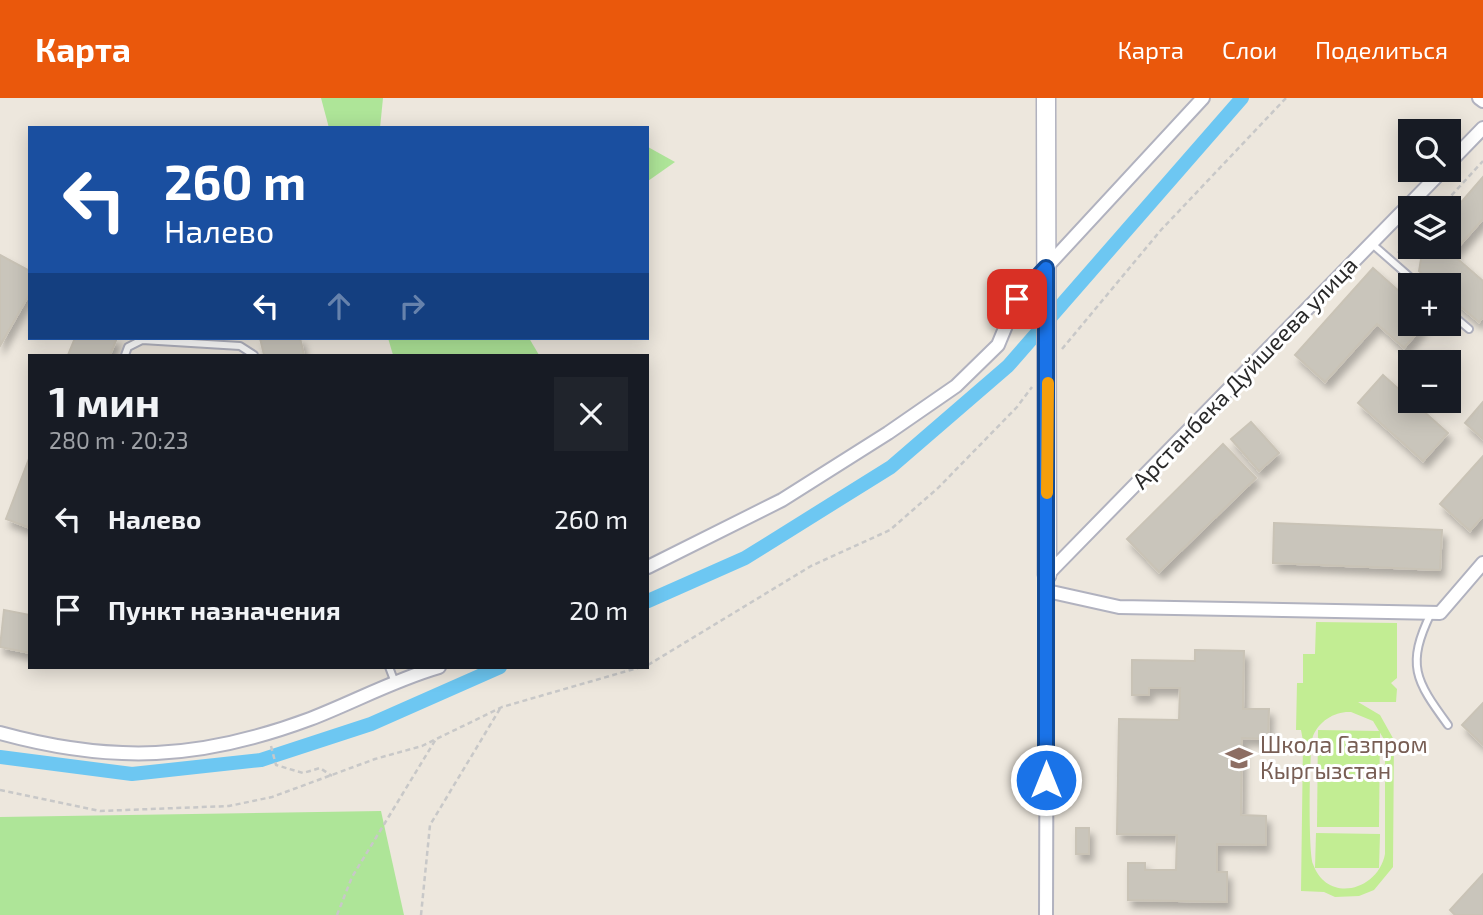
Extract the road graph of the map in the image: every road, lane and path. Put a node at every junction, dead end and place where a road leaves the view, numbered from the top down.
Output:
1 (1046, 98) edge
2 (1203, 98) edge
3 (1286, 98) edge
4 (1479, 98) edge
5 (1483, 102) edge
6 (1483, 128) edge
7 (1461, 151) edge
8 (1483, 161) edge
9 (1431, 182) edge
10 (1451, 196) edge
11 (1371, 243) junction
12 (1398, 253) edge
13 (1391, 260) junction
14 (1046, 268) junction
15 (1406, 273) edge
16 (1461, 322) edge
17 (1469, 329) dead end
18 (142, 340) edge
19 (142, 340) edge
20 (125, 354) edge
21 (252, 354) edge
22 (1048, 367) junction
23 (1032, 387) dead end
24 (1483, 563) edge
25 (649, 566) edge
26 (1047, 583) junction
27 (1431, 613) junction
28 (649, 664) edge
29 (390, 669) edge
30 (432, 669) edge
31 (634, 669) edge
32 (394, 680) junction
33 (502, 706) junction
34 (1448, 725) dead end
35 (0, 733) edge
36 (436, 739) junction
37 (270, 744) dead end
38 (332, 776) junction
39 (0, 790) edge
40 (337, 915) edge
41 (421, 915) edge
42 (1046, 915) edge

1 - 14 street
2 - 14 street
3 - 22 path
4 - 5 street
6 - 7 street
8 - 10 path
9 - 11 street, Арстанбека Дуйшеева улица
11 - 13 lane
11 - 26 street, Арстанбека Дуйшеева улица
12 - 13 path
13 - 15 lane
14 - 22 street
14 - 25 street
16 - 17 lane
18 - 21 lane
19 - 20 lane
22 - 26 street
23 - 28 path
24 - 27 street
26 - 27 street
26 - 42 street
27 - 34 lane
29 - 32 lane
30 - 32 street
31 - 33 path
32 - 35 street
33 - 36 path
33 - 41 path
36 - 38 path
36 - 40 path
37 - 38 path
38 - 39 path

